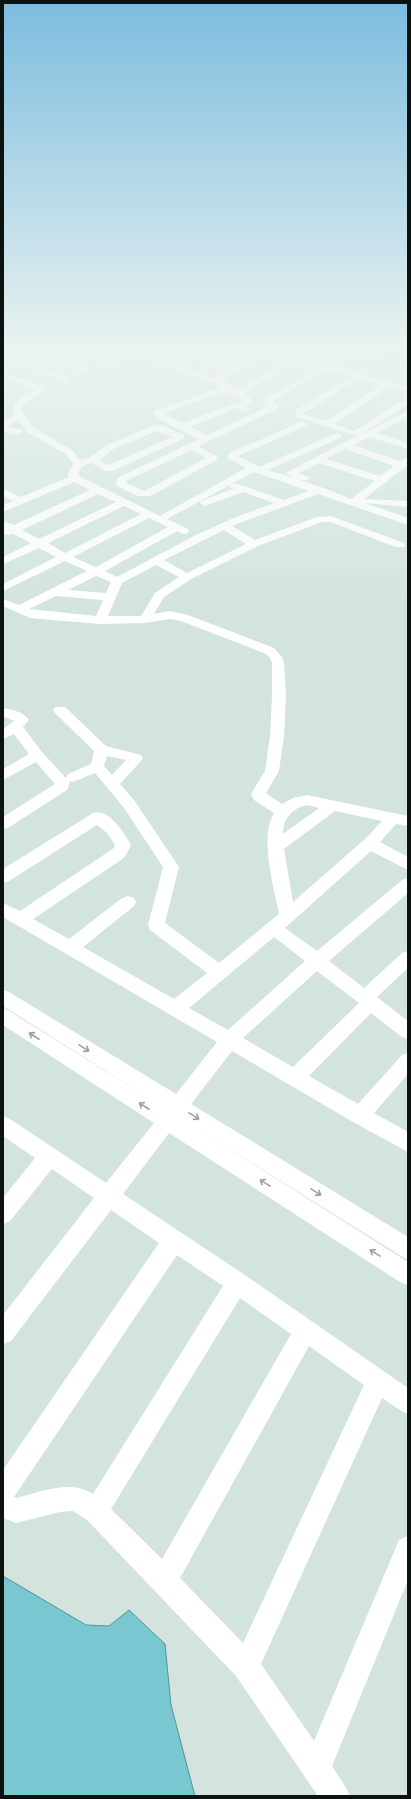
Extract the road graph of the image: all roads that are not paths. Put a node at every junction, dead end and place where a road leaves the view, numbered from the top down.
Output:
1 (44, 438) edge
2 (132, 438) edge
3 (180, 438) edge
4 (273, 438) edge
5 (331, 438) edge
6 (362, 438) edge
7 (383, 438) edge
8 (206, 439) edge
9 (192, 446) junction
10 (345, 446) junction
11 (408, 446) edge
12 (249, 449) junction
13 (105, 450) junction
14 (92, 460) junction
15 (320, 460) junction
16 (125, 461) junction
17 (278, 461) junction
18 (78, 464) junction
19 (406, 465) edge
20 (256, 469) junction
21 (74, 478) junction
22 (382, 480) junction
23 (225, 483) junction
24 (243, 489) junction
25 (98, 490) junction
26 (320, 490) junction
27 (3, 492) edge
28 (359, 500) junction
29 (20, 501) junction
30 (124, 502) junction
31 (283, 503) junction
32 (408, 504) edge
33 (3, 509) edge
34 (158, 516) junction
35 (408, 522) edge
36 (3, 524) edge
37 (225, 526) junction
38 (177, 527) junction
39 (14, 530) junction
40 (3, 535) edge
41 (198, 538) junction
42 (40, 544) junction
43 (254, 544) junction
44 (400, 545) edge
45 (65, 557) junction
46 (3, 561) edge
47 (157, 561) junction
48 (95, 572) junction
49 (187, 577) junction
50 (117, 582) junction
51 (3, 588) edge
52 (55, 592) junction
53 (110, 597) junction
54 (3, 602) edge
55 (20, 610) junction
56 (144, 619) junction
57 (100, 620) junction
58 (60, 710) dead end
59 (3, 712) edge
60 (16, 727) junction
61 (3, 735) edge
62 (101, 750) junction
63 (37, 755) junction
64 (97, 766) junction
65 (3, 775) edge
66 (73, 777) dead end
67 (112, 784) junction
68 (331, 806) junction
69 (284, 813) junction
70 (401, 819) edge
71 (3, 824) edge
72 (370, 843) junction
73 (276, 847) junction
74 (408, 864) edge
75 (3, 877) edge
76 (408, 884) edge
77 (128, 902) dead end
78 (3, 909) edge
79 (287, 916) junction
80 (20, 919) junction
81 (274, 928) junction
82 (69, 948) junction
83 (408, 958) edge
84 (317, 961) junction
85 (219, 973) junction
86 (3, 997) edge
87 (368, 1000) junction
88 (176, 1008) junction
89 (3, 1016) edge
90 (408, 1031) edge
91 (229, 1040) junction
92 (408, 1061) edge
93 (295, 1078) junction
94 (172, 1113) junction
95 (360, 1116) junction
96 (3, 1125) edge
97 (408, 1144) edge
98 (49, 1157) junction
99 (107, 1197) junction
100 (3, 1214) edge
101 (174, 1240) junction
102 (408, 1249) edge
103 (408, 1274) edge
104 (237, 1283) junction
105 (305, 1331) junction
106 (3, 1333) edge
107 (378, 1381) junction
108 (408, 1402) edge
109 (3, 1491) edge
110 (3, 1506) edge
111 (96, 1511) junction
112 (408, 1549) edge
113 (164, 1580) junction
114 (246, 1666) junction
115 (317, 1768) junction
116 (335, 1796) edge

1 - 18 street
2 - 13 street
3 - 16 street
4 - 12 street
5 - 17 street
6 - 10 street
7 - 11 street
8 - 9 street
9 - 9 street
10 - 15 street
10 - 19 street
12 - 17 street
12 - 20 street
13 - 14 street
13 - 16 street
14 - 16 street
14 - 18 street
15 - 22 street
15 - 28 street
17 - 20 street
18 - 21 street
19 - 22 street
19 - 28 street
20 - 23 street
20 - 26 street
21 - 25 street
21 - 29 street
22 - 28 street
23 - 24 street
23 - 34 street
24 - 31 street
24 - 34 street
25 - 30 street
25 - 39 street
26 - 28 street
26 - 31 street
27 - 29 street
28 - 32 street
28 - 35 street
29 - 33 street
30 - 34 street
30 - 42 street
31 - 37 street
34 - 38 street
34 - 45 street
36 - 39 street
37 - 41 street
37 - 43 street
38 - 41 street
38 - 48 street
39 - 40 street
39 - 42 street
41 - 47 street
42 - 45 street
42 - 46 street
43 - 44 street
43 - 49 street
45 - 48 street
45 - 51 street
47 - 49 street
47 - 50 street
48 - 50 street
48 - 52 street
49 - 56 street
50 - 53 street
52 - 53 street
52 - 55 street
53 - 57 street
54 - 55 street
55 - 57 street
56 - 57 street
56 - 69 street
58 - 62 street
59 - 60 street
60 - 61 street
60 - 63 street
62 - 64 street
62 - 67 street
63 - 65 street
63 - 71 street
64 - 66 street
64 - 67 street
67 - 85 street
68 - 69 street
68 - 70 street
68 - 73 street
69 - 73 street
70 - 72 street
72 - 74 street
72 - 79 street
73 - 79 street
75 - 80 street
76 - 84 street
77 - 82 street
78 - 80 street
79 - 81 street
80 - 82 street
81 - 84 street
81 - 85 street
82 - 88 street
83 - 87 street
84 - 87 street
84 - 91 street
85 - 88 street
86 -> 94 street
87 - 90 street
87 - 93 street
88 - 91 street
94 -> 89 street
91 - 93 street
91 - 94 street
92 - 95 street
93 - 95 street
94 - 99 street
94 -> 102 street
103 -> 94 street
95 - 97 street
96 - 98 street
98 - 99 street
98 - 100 street
99 - 101 street
99 - 106 street
101 - 104 street
101 - 109 street
104 - 105 street
104 - 111 street
105 - 107 street
105 - 113 street
107 - 108 street
107 - 114 street
110 - 111 street
111 - 113 street
112 - 115 street
113 - 114 street
114 - 115 street
115 - 116 street

